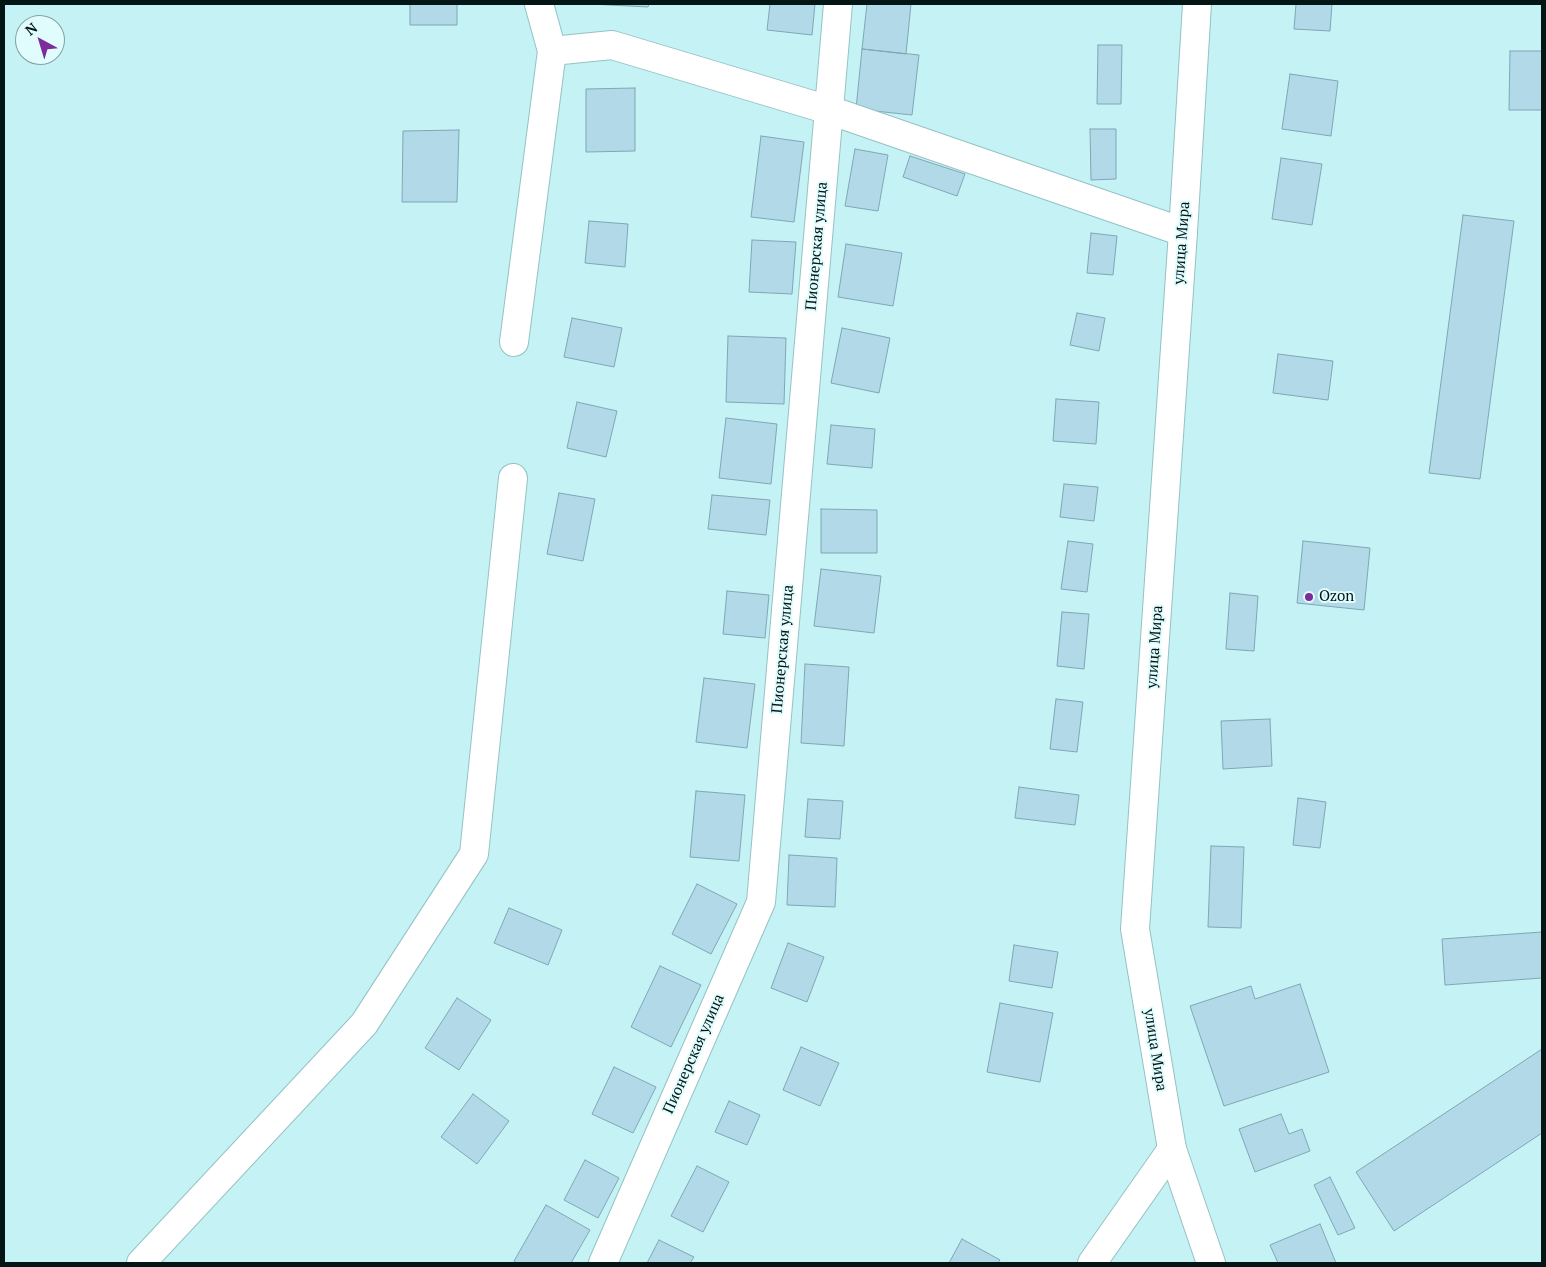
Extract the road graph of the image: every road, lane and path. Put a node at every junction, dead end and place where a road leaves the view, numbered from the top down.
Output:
1 (539, 4) edge
2 (838, 4) edge
3 (1196, 4) edge
4 (552, 51) junction
5 (829, 110) junction
6 (1183, 232) junction
7 (514, 342) dead end
8 (513, 478) dead end
9 (1172, 1150) junction
10 (141, 1263) edge
11 (603, 1263) edge
12 (1092, 1263) edge
13 (1211, 1263) edge

1 - 4 street
2 - 5 street, Пионерская улица
3 - 6 street, улица Мира
4 - 5 street
4 - 7 street
5 - 6 street
5 - 11 street, Пионерская улица
6 - 9 street, улица Мира
8 - 10 street
9 - 12 street
9 - 13 street, улица Мира

